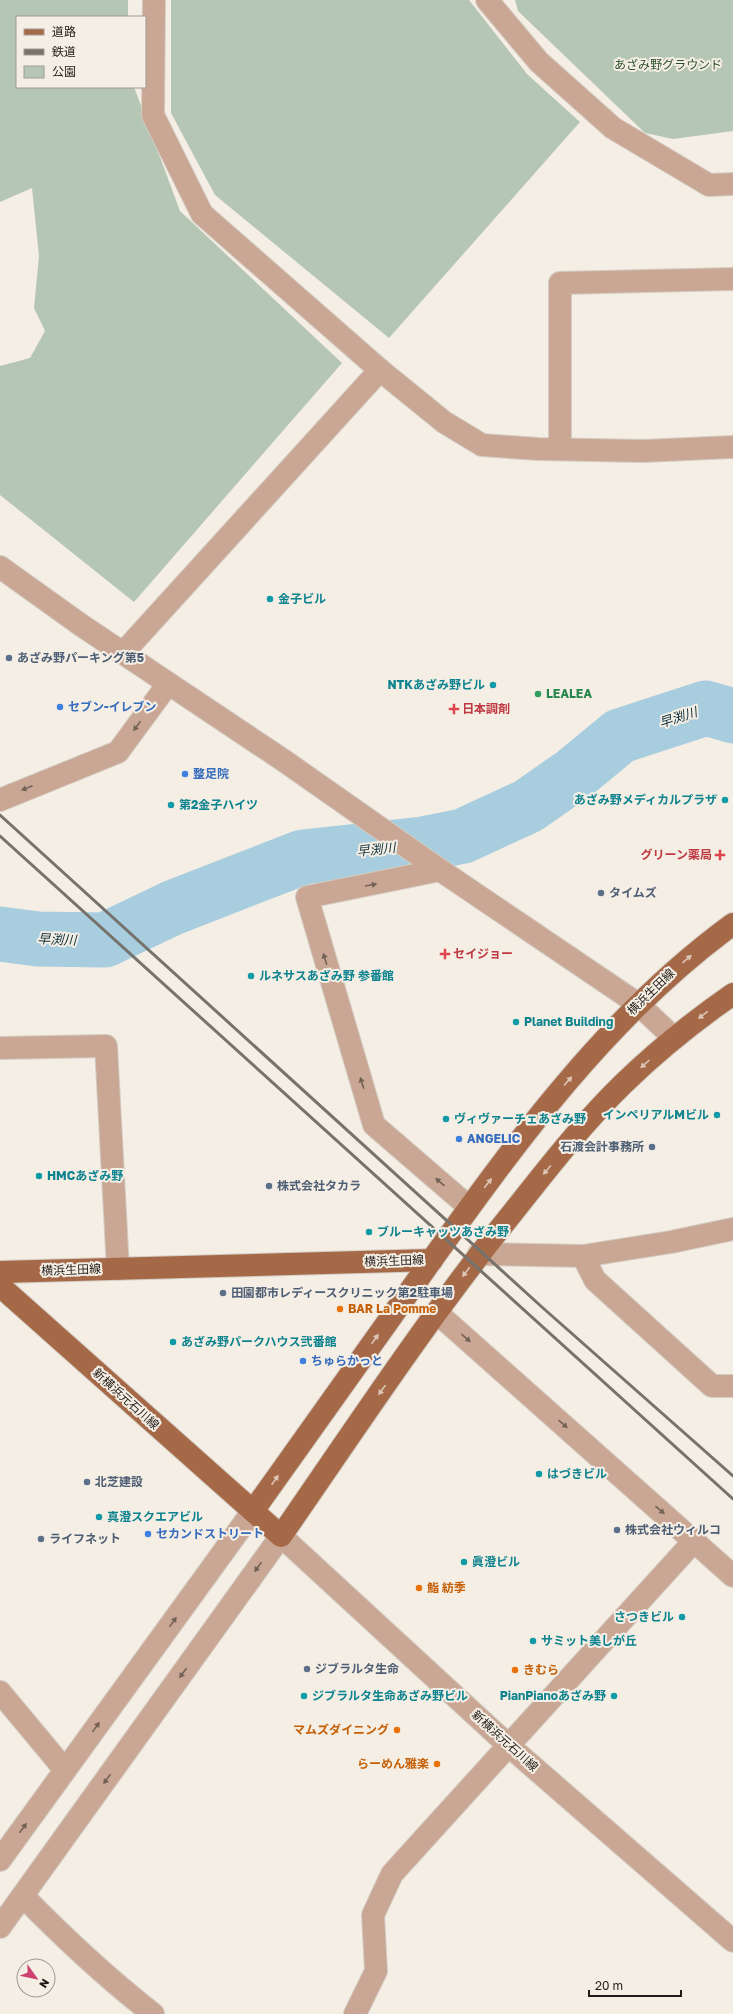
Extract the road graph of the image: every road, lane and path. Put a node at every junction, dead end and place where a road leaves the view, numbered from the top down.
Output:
1 (154, 0) edge
2 (487, 0) edge
3 (733, 184) edge
4 (733, 279) edge
5 (380, 370) junction
6 (733, 447) edge
7 (560, 448) junction
8 (0, 566) edge
9 (123, 653) junction
10 (168, 684) junction
11 (0, 800) edge
12 (440, 870) junction
13 (733, 924) edge
14 (733, 994) edge
15 (638, 1004) junction
16 (674, 1038) junction
17 (0, 1048) edge
18 (469, 1207) junction
19 (733, 1229) edge
20 (479, 1254) junction
21 (584, 1256) junction
22 (432, 1260) junction
23 (118, 1269) junction
24 (0, 1272) edge
25 (0, 1286) edge
26 (436, 1312) junction
27 (733, 1386) edge
28 (253, 1511) junction
29 (281, 1536) junction
30 (695, 1540) junction
31 (733, 1576) edge
32 (0, 1692) edge
33 (508, 1745) junction
34 (65, 1770) junction
35 (0, 1860) edge
36 (23, 1896) junction
37 (0, 1927) edge
38 (733, 1941) edge
39 (153, 2014) edge
40 (355, 2014) edge

1 - 5 street
2 - 3 street
4 - 7 street
5 - 7 street
5 - 9 street
6 - 7 street
8 - 9 street
9 - 10 street
10 -> 11 street
10 - 12 street
12 - 15 street
18 -> 12 street
15 -> 13 main road, 横浜生田線
14 -> 16 main road
15 - 16 street
18 -> 15 main road, 横浜生田線
16 -> 20 main road
17 - 23 street
18 - 22 main road, 横浜生田線
19 - 21 street
20 - 21 street
20 -> 26 main road
21 - 27 street
22 - 23 main road, 横浜生田線
28 -> 22 main road
23 - 24 main road, 横浜生田線
25 - 28 main road, 新横浜元石川線
26 -> 29 main road
26 -> 30 street
28 - 29 main road, 新横浜元石川線
34 -> 28 street
29 - 33 street, 新横浜元石川線
29 -> 36 street
30 - 31 street
30 - 33 street
32 - 34 street
33 - 38 street, 新横浜元石川線
33 - 40 street
35 -> 34 street
36 - 37 street
36 - 39 street

